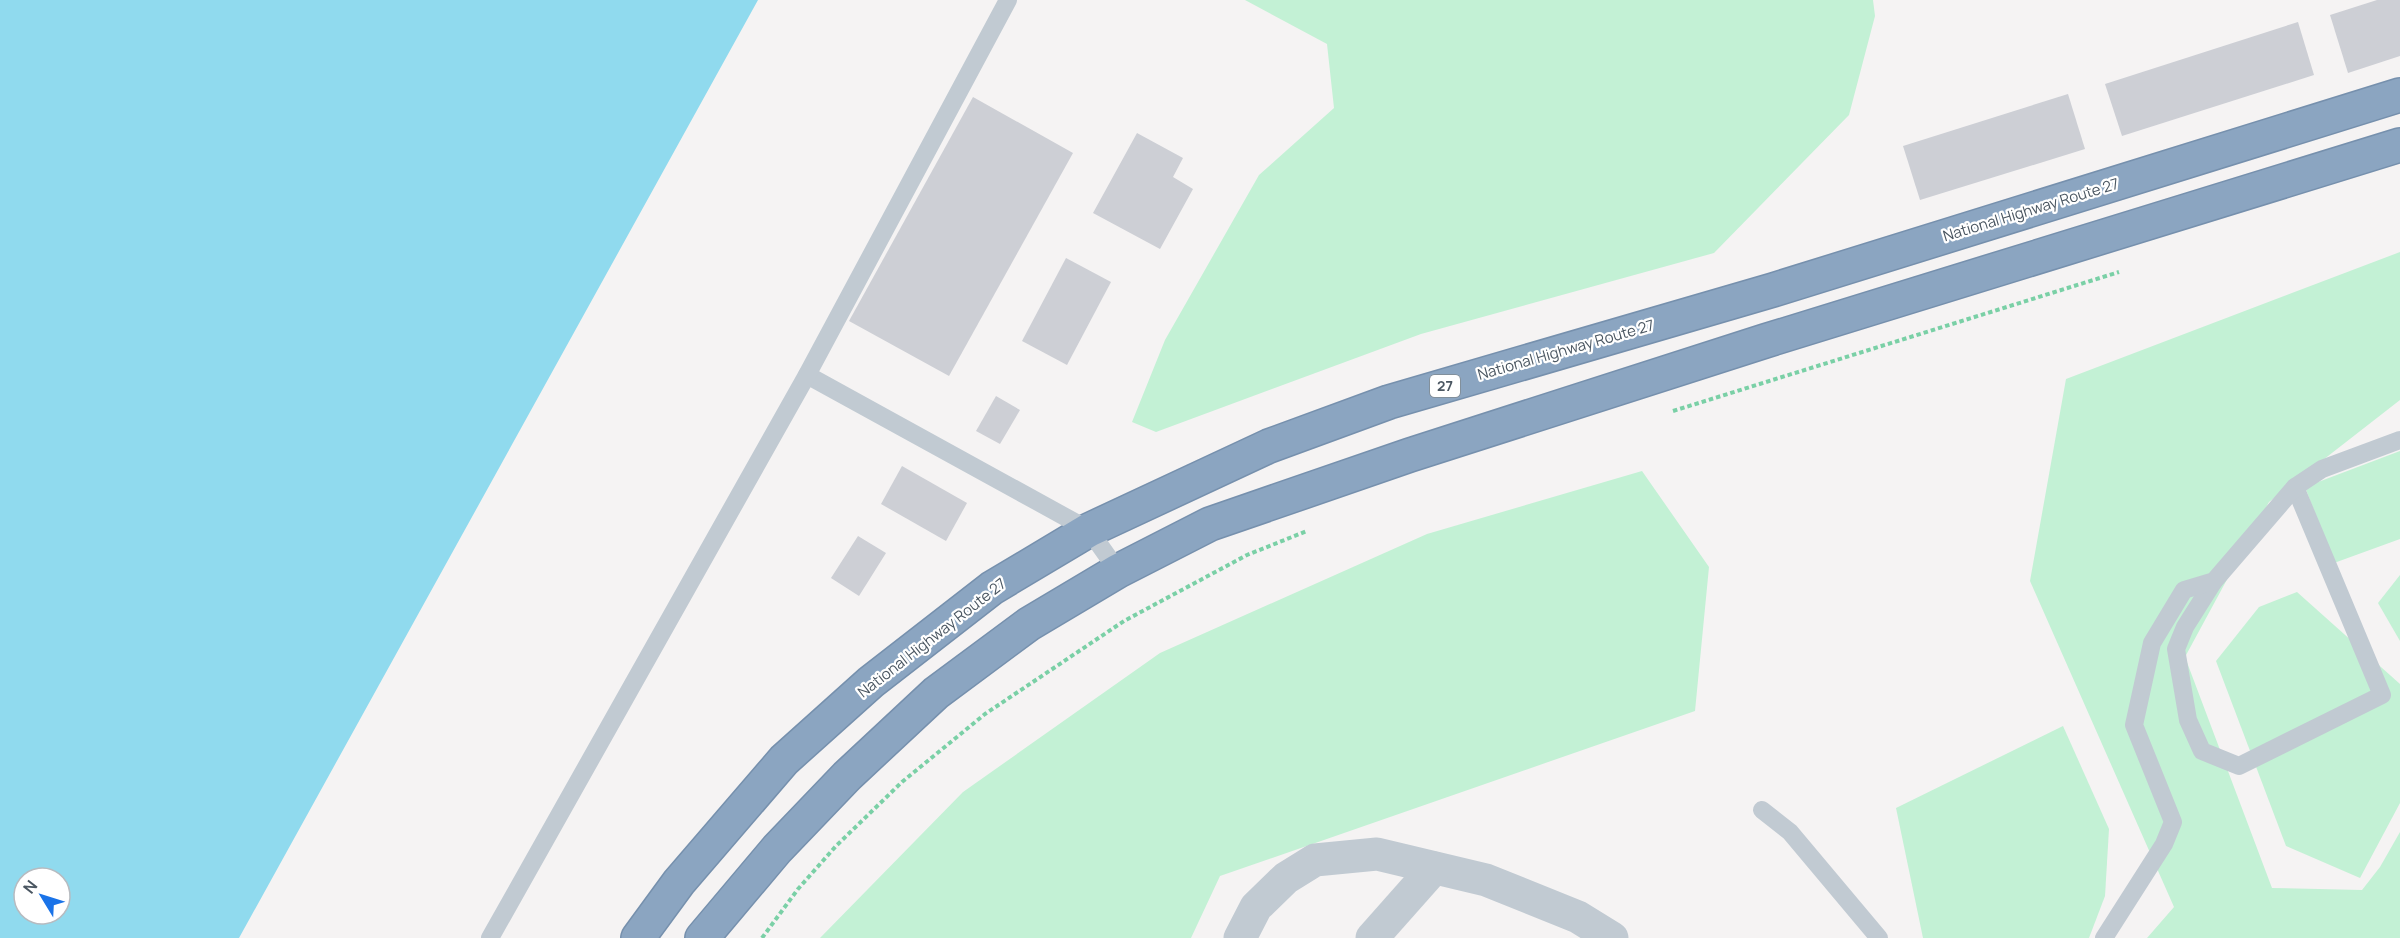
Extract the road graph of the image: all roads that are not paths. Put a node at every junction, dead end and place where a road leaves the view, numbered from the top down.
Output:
1 (1008, 0) edge
2 (2400, 95) edge
3 (2400, 145) edge
4 (807, 375) junction
5 (2400, 440) edge
6 (2295, 487) junction
7 (1089, 530) junction
8 (1118, 571) junction
9 (2214, 581) junction
10 (1762, 810) dead end
11 (1434, 868) junction
12 (490, 938) edge
13 (638, 938) edge
14 (702, 938) edge
15 (1240, 938) edge
16 (1372, 938) edge
17 (1612, 938) edge
18 (1880, 938) edge
19 (2104, 938) edge

1 - 4 lane
2 - 7 highway, National Highway Route 27 / 27
3 - 8 highway
4 - 7 lane
4 - 12 lane
5 - 6 lane
6 - 9 lane
6 - 9 lane
7 - 8 lane
7 - 13 highway, National Highway Route 27 / 27
8 - 14 highway
9 - 19 lane
10 - 18 lane
11 - 15 street
11 - 16 street
11 - 17 street

